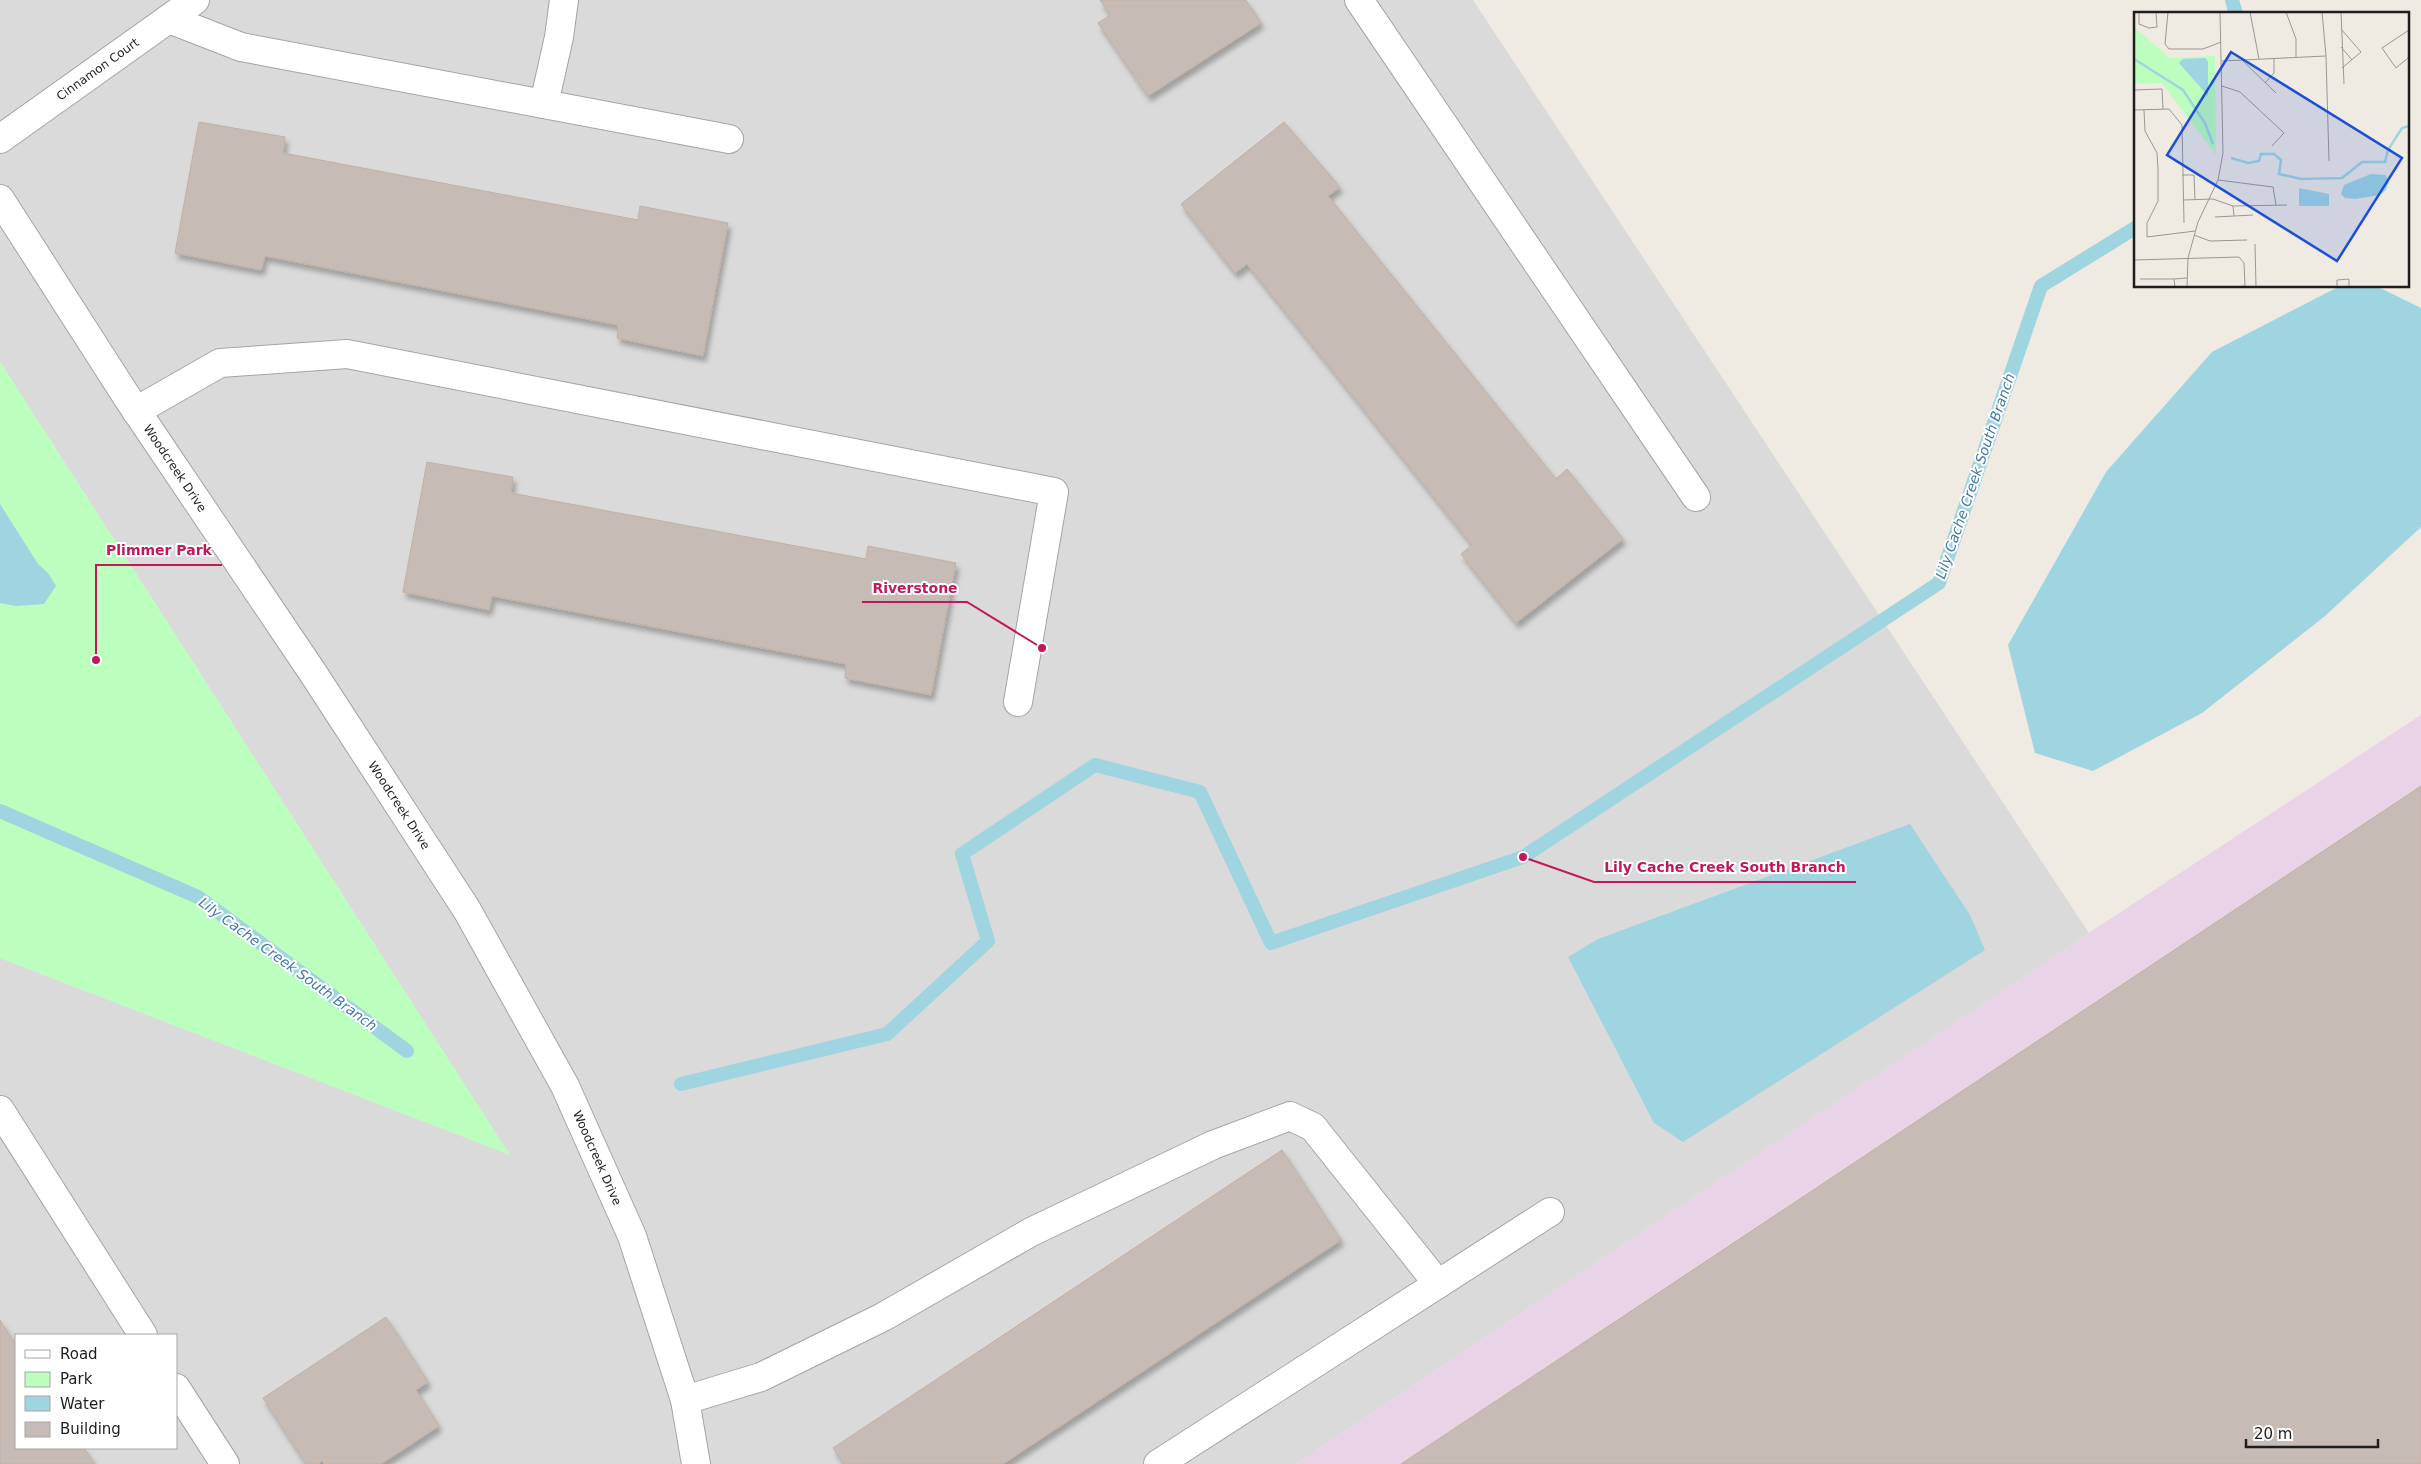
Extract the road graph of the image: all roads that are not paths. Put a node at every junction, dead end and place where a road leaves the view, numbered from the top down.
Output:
1 (195, 0) edge
2 (564, 0) edge
3 (1359, 0) edge
4 (169, 19) junction
5 (544, 104) junction
6 (0, 139) edge
7 (729, 139) dead end
8 (0, 199) edge
9 (136, 411) junction
10 (1696, 497) dead end
11 (1018, 702) dead end
12 (0, 1110) edge
13 (1550, 1212) dead end
14 (1438, 1284) junction
15 (142, 1334) edge
16 (178, 1391) edge
17 (685, 1400) junction
18 (225, 1464) edge
19 (696, 1464) edge
20 (1158, 1464) edge

1 - 4 street, Cinnamon Court
2 - 5 street
3 - 10 street
4 - 5 street
4 - 6 street, Cinnamon Court
5 - 7 street
8 - 9 street, Woodcreek Drive
9 - 11 street
9 - 17 street, Woodcreek Drive
12 - 15 street
13 - 14 street
14 - 17 street
14 - 20 street
16 - 18 street
17 - 19 street, Woodcreek Drive

